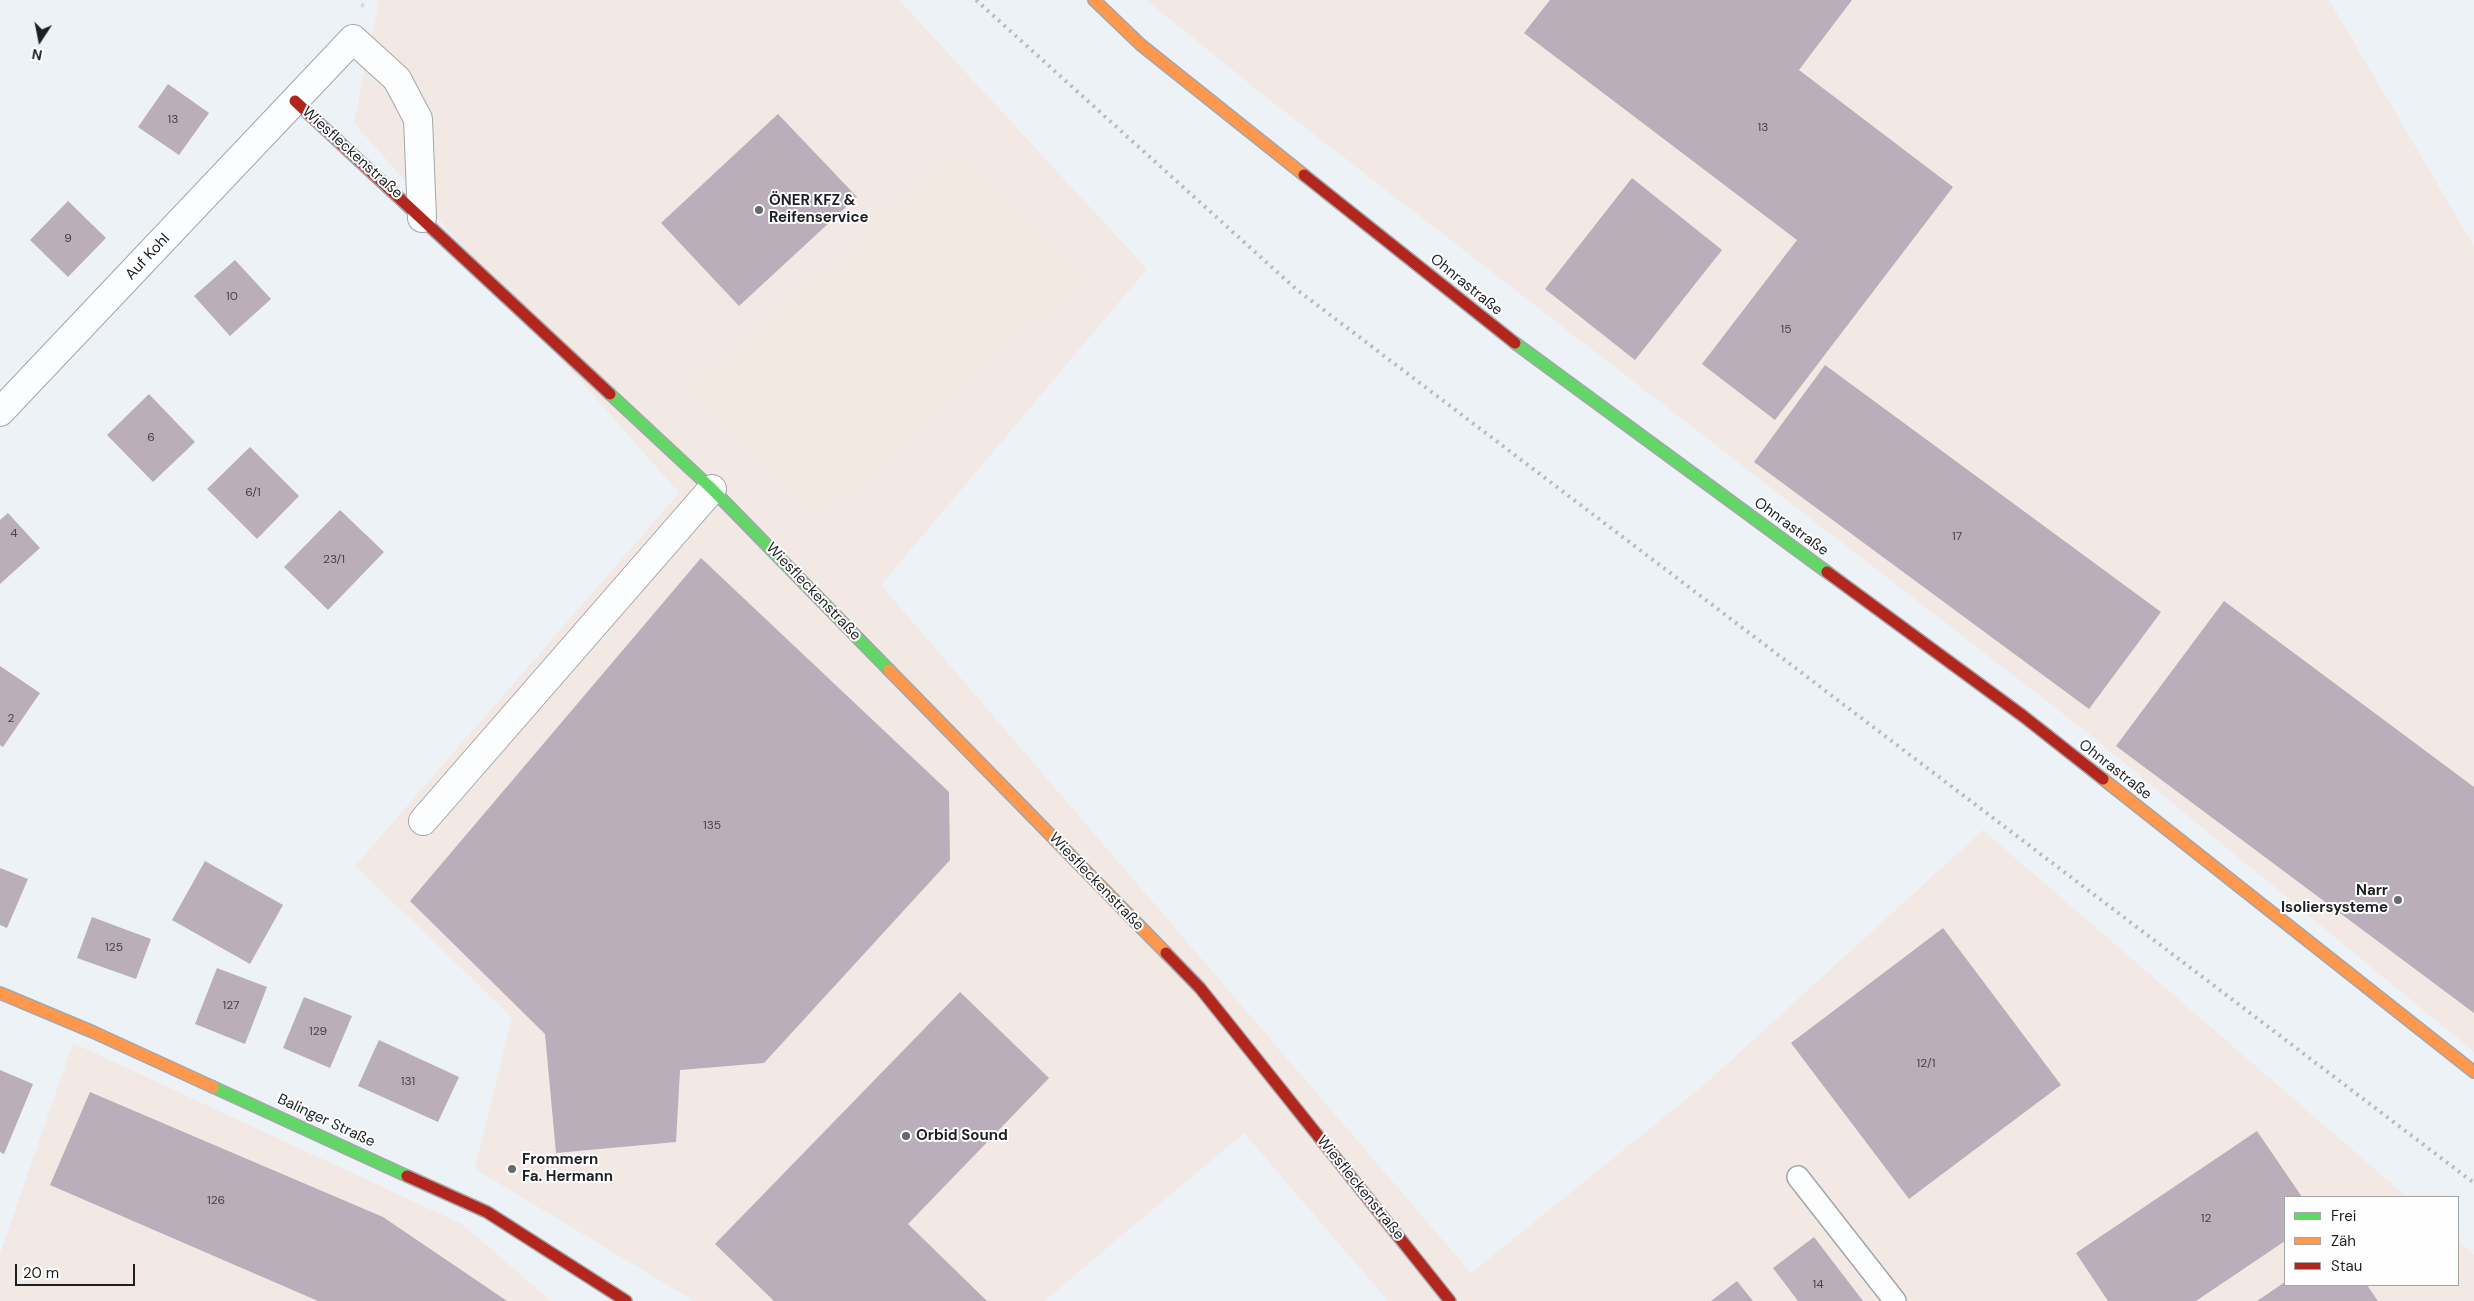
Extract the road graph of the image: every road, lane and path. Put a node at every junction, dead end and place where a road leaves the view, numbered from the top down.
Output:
1 (1094, 0) edge
2 (294, 101) junction
3 (422, 218) junction
4 (0, 412) edge
5 (712, 489) junction
6 (423, 821) dead end
7 (0, 993) edge
8 (2474, 1072) edge
9 (1798, 1177) dead end
10 (626, 1301) edge
11 (1450, 1301) edge
12 (1895, 1301) edge

1 - 8 street, Ohnrastraße
2 - 3 street, Wiesfleckenstraße
2 - 3 street, Wiesfleckenstraße
2 - 4 street, Auf Kohl
3 - 5 street, Wiesfleckenstraße
5 - 6 street
5 - 11 street, Wiesfleckenstraße
7 - 10 street, Balinger Straße
9 - 12 lane

